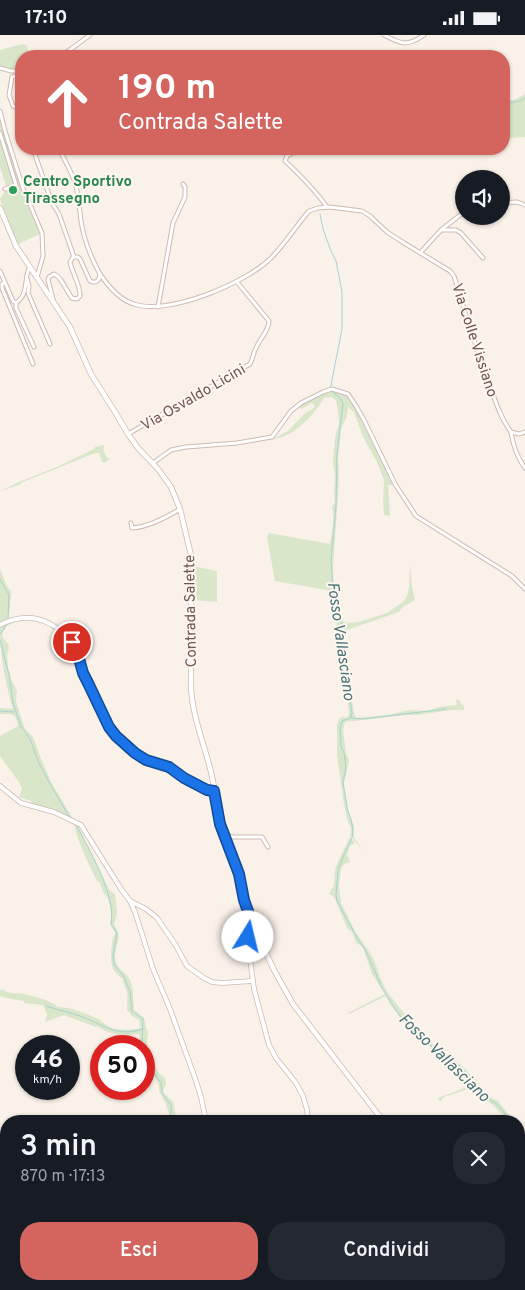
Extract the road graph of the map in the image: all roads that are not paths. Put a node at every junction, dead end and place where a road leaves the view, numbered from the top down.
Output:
1 (90, 35) edge
2 (384, 35) edge
3 (424, 35) edge
4 (71, 50) edge
5 (0, 68) edge
6 (15, 71) edge
7 (15, 76) edge
8 (15, 106) edge
9 (0, 111) edge
10 (0, 133) edge
11 (36, 155) edge
12 (62, 155) edge
13 (289, 155) edge
14 (183, 184) dead end
15 (5, 189) dead end
16 (510, 202) edge
17 (525, 205) edge
18 (0, 208) edge
19 (327, 208) junction
20 (455, 219) edge
21 (441, 229) junction
22 (420, 253) junction
23 (74, 257) junction
24 (483, 258) dead end
25 (30, 267) junction
26 (0, 271) edge
27 (100, 273) junction
28 (38, 277) junction
29 (27, 279) junction
30 (237, 282) junction
31 (5, 283) junction
32 (52, 301) junction
33 (16, 303) junction
34 (158, 307) junction
35 (50, 344) dead end
36 (34, 347) dead end
37 (34, 365) dead end
38 (511, 432) junction
39 (525, 432) edge
40 (128, 434) junction
41 (154, 463) junction
42 (525, 468) edge
43 (180, 509) junction
44 (131, 523) dead end
45 (525, 589) edge
46 (0, 625) edge
47 (0, 786) edge
48 (214, 791) junction
49 (224, 835) junction
50 (268, 847) dead end
51 (244, 900) junction
52 (130, 901) junction
53 (253, 938) junction
54 (252, 981) junction
55 (205, 1115) edge
56 (307, 1115) edge
57 (379, 1115) edge

1 - 4 street
2 - 3 street
5 - 6 street
7 - 8 street
9 - 28 street
10 - 15 street
11 - 23 street
12 - 27 street, Via Colle Vissiano
13 - 19 street
14 - 34 street
16 - 17 street
18 - 25 main road, Contrada Salette
19 - 22 street, Via Colle Vissiano
19 - 30 street, Via Colle Vissiano
20 - 21 street
21 - 22 street
21 - 24 street
22 - 38 street, Via Colle Vissiano
23 - 27 street
23 - 32 street
25 - 28 main road, Contrada Salette
25 - 29 street
26 - 31 street
27 - 34 street, Via Colle Vissiano
28 - 32 main road, Contrada Salette
29 - 33 street
29 - 35 street
30 - 34 street, Via Colle Vissiano
30 - 40 street, Via Osvaldo Licini
31 - 33 street
31 - 37 street
32 - 40 main road, Contrada Salette
33 - 36 street
38 - 39 street
38 - 42 street, Via Colle Vissiano
40 - 41 main road, Contrada Salette
41 - 43 main road, Contrada Salette
41 - 45 street
43 - 44 street
43 - 48 main road, Contrada Salette
46 - 48 street
47 - 52 street
48 - 49 main road, Contrada Salette
49 - 50 street
49 - 51 main road, Contrada Salette
51 - 53 main road
51 - 53 main road
52 - 54 street
52 - 55 street
53 - 54 street
53 - 57 main road
54 - 56 street

